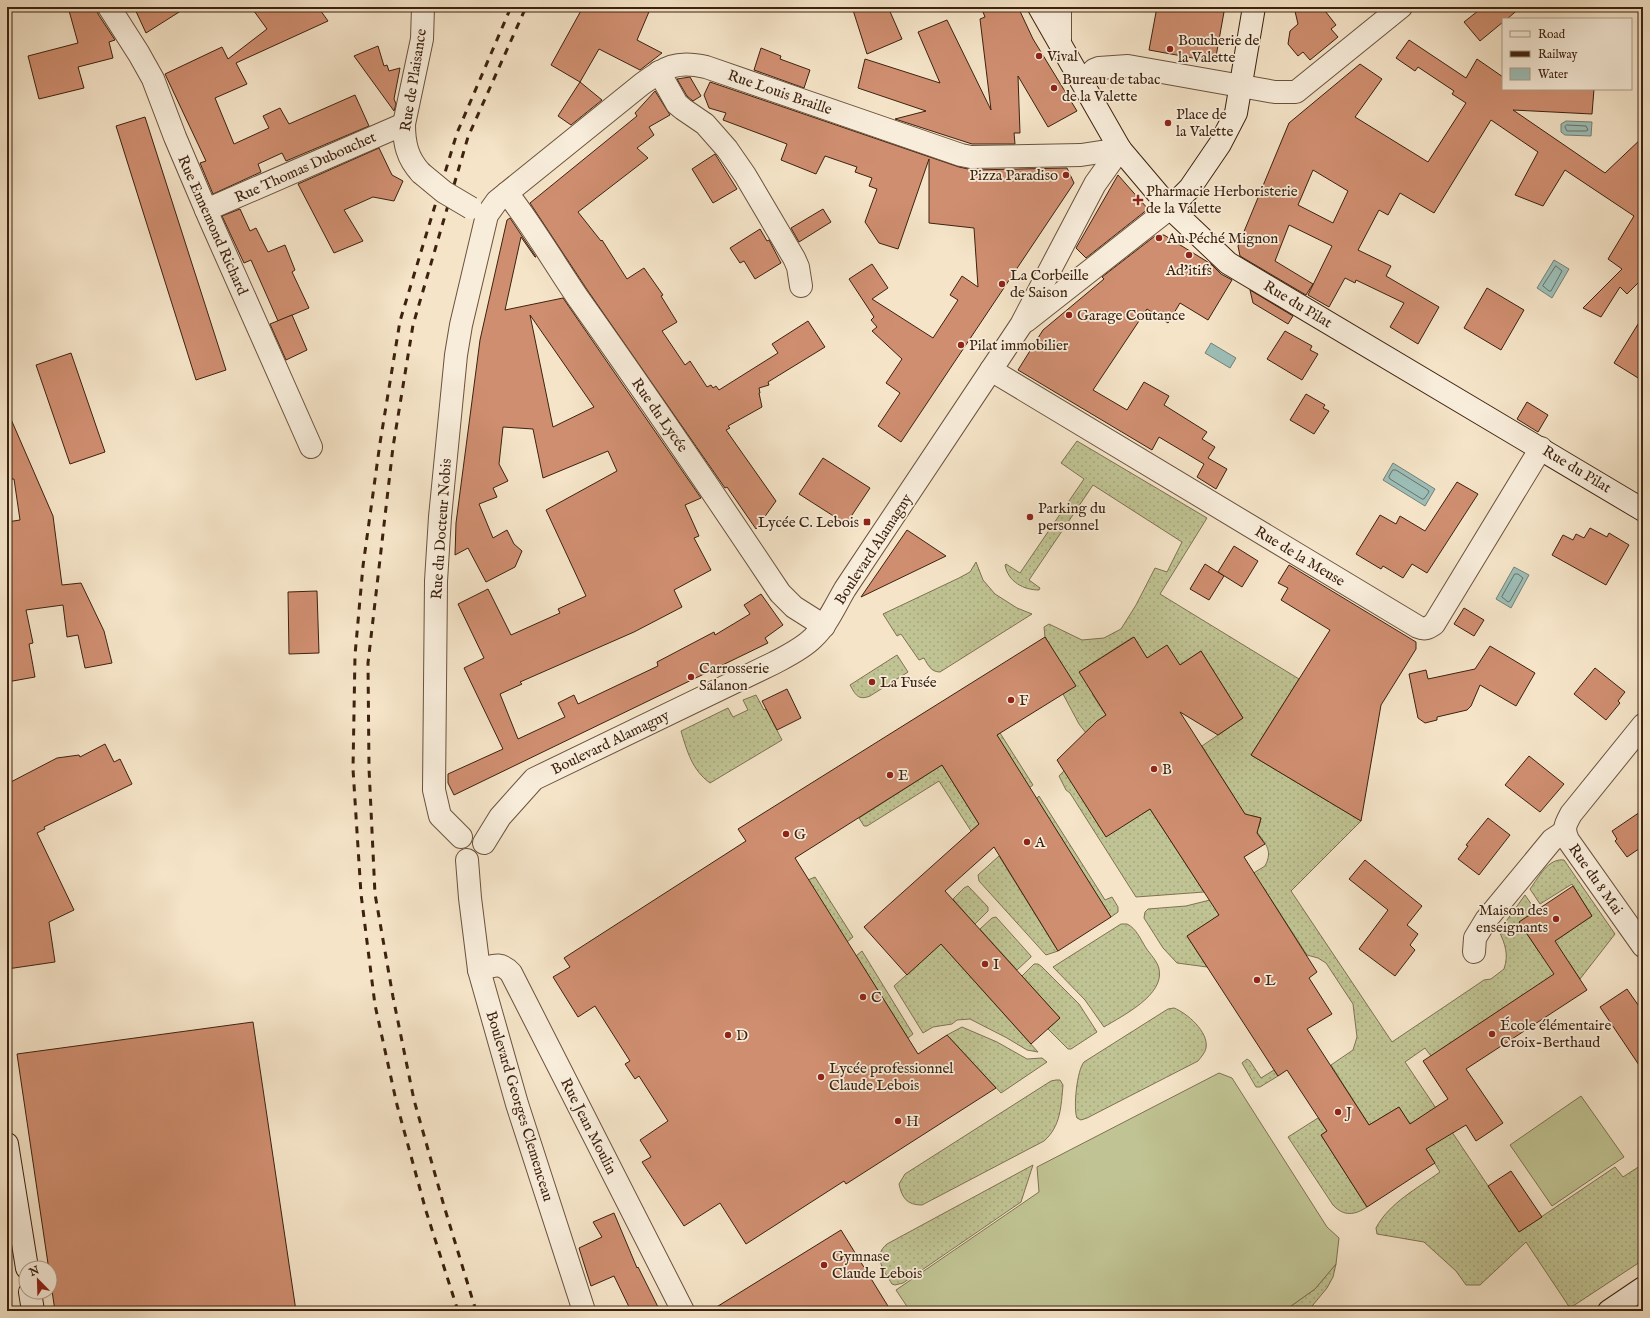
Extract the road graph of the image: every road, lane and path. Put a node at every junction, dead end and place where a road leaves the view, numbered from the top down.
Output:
1 (109, 7) edge
2 (423, 7) edge
3 (1039, 7) edge
4 (1060, 7) edge
5 (1254, 7) edge
6 (1401, 7) edge
7 (1060, 42) junction
8 (659, 72) junction
9 (1082, 81) junction
10 (1241, 86) junction
11 (404, 124) junction
12 (1120, 149) junction
13 (507, 193) junction
14 (1170, 208) junction
15 (206, 210) junction
16 (479, 211) junction
17 (801, 286) dead end
18 (1020, 325) junction
19 (991, 370) junction
20 (311, 447) dead end
21 (1541, 448) junction
22 (1643, 510) edge
23 (824, 626) junction
24 (1643, 725) edge
25 (1564, 832) junction
26 (472, 846) junction
27 (1643, 946) edge
28 (1474, 952) dead end
29 (479, 970) junction
30 (7, 1144) edge
31 (25, 1260) edge
32 (1643, 1288) edge
33 (31, 1300) edge
34 (33, 1311) edge
35 (584, 1311) edge
36 (683, 1311) edge
37 (1609, 1311) edge

1 - 15 street, Rue Ennemond Richard
2 - 11 street, Rue de Plaisance
3 - 7 street, Rue du Pilat
4 - 7 street
5 - 10 street
6 - 10 street
7 - 9 street, Rue du Pilat
8 - 12 street, Rue Louis Braille
8 - 13 street, Rue Louis Braille
8 - 17 street
9 - 10 street
9 - 12 street, Rue du Pilat
10 - 14 street
11 - 15 street, Rue Thomas Dubouchet
11 - 16 street, Rue de Plaisance, bridge
12 - 14 street, Rue du Pilat
12 - 18 street, Boulevard Alamagny
13 - 16 street, Rue Louis Braille
13 - 23 street, Rue du Lycée
14 - 18 street
14 - 21 street, Rue du Pilat
15 - 20 street, Rue Ennemond Richard
16 - 26 street, Rue du Docteur Nobis
18 - 19 street, Boulevard Alamagny
19 - 21 street, Rue de la Meuse
19 - 23 street, Boulevard Alamagny
21 - 22 street, Rue du Pilat
23 - 26 street, Boulevard Alamagny
24 - 25 street, Rue du 8 Mai
25 - 27 street, Rue du 8 Mai
25 - 28 street, Rue du 8 Mai
26 - 29 street, Boulevard Georges Clemenceau
29 - 35 street, Boulevard Georges Clemenceau
29 - 36 street, Rue Jean Moulin
30 - 31 street
32 - 37 street
33 - 34 street

